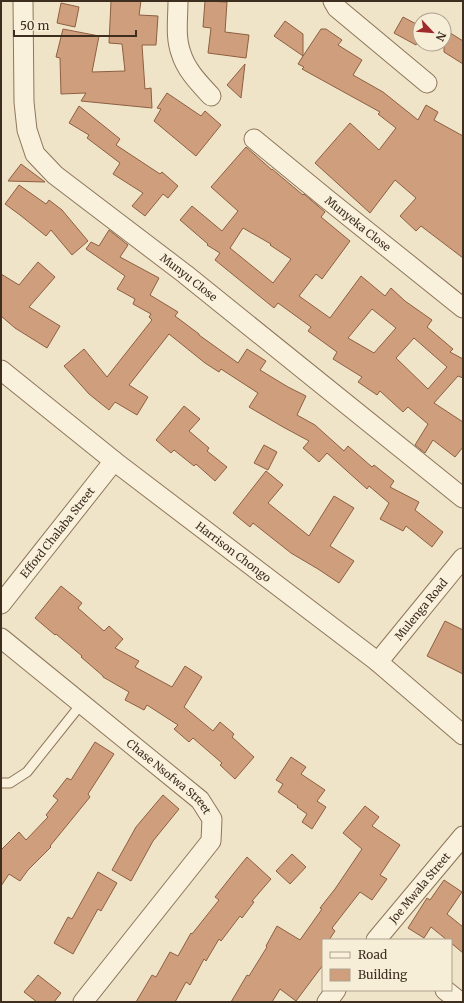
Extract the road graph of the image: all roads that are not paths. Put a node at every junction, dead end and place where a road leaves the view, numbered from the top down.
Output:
1 (23, 1) edge
2 (178, 1) edge
3 (333, 1) edge
4 (427, 83) dead end
5 (211, 96) dead end
6 (254, 139) dead end
7 (463, 308) edge
8 (1, 370) edge
9 (114, 460) junction
10 (463, 498) edge
11 (463, 558) edge
12 (1, 604) edge
13 (1, 638) edge
14 (378, 662) junction
15 (82, 703) junction
16 (463, 735) edge
17 (1, 783) edge
18 (463, 836) edge
19 (379, 939) edge
20 (335, 991) edge
21 (446, 991) edge
22 (83, 1002) edge
23 (327, 1002) edge
24 (460, 1002) edge

1 - 10 street, Munyu Close
2 - 5 street
3 - 4 street
6 - 7 street, Munyeka Close
8 - 9 street, Harrison Chongo
9 - 12 street, Efford Chalaba Street
9 - 14 street, Harrison Chongo
11 - 14 street, Mulenga Road
13 - 15 street, Chase Nsofwa Street
14 - 16 street, Harrison Chongo
15 - 17 lane
15 - 22 street, Chase Nsofwa Street
18 - 19 street, Joe Mwala Street
20 - 23 street
21 - 24 street

